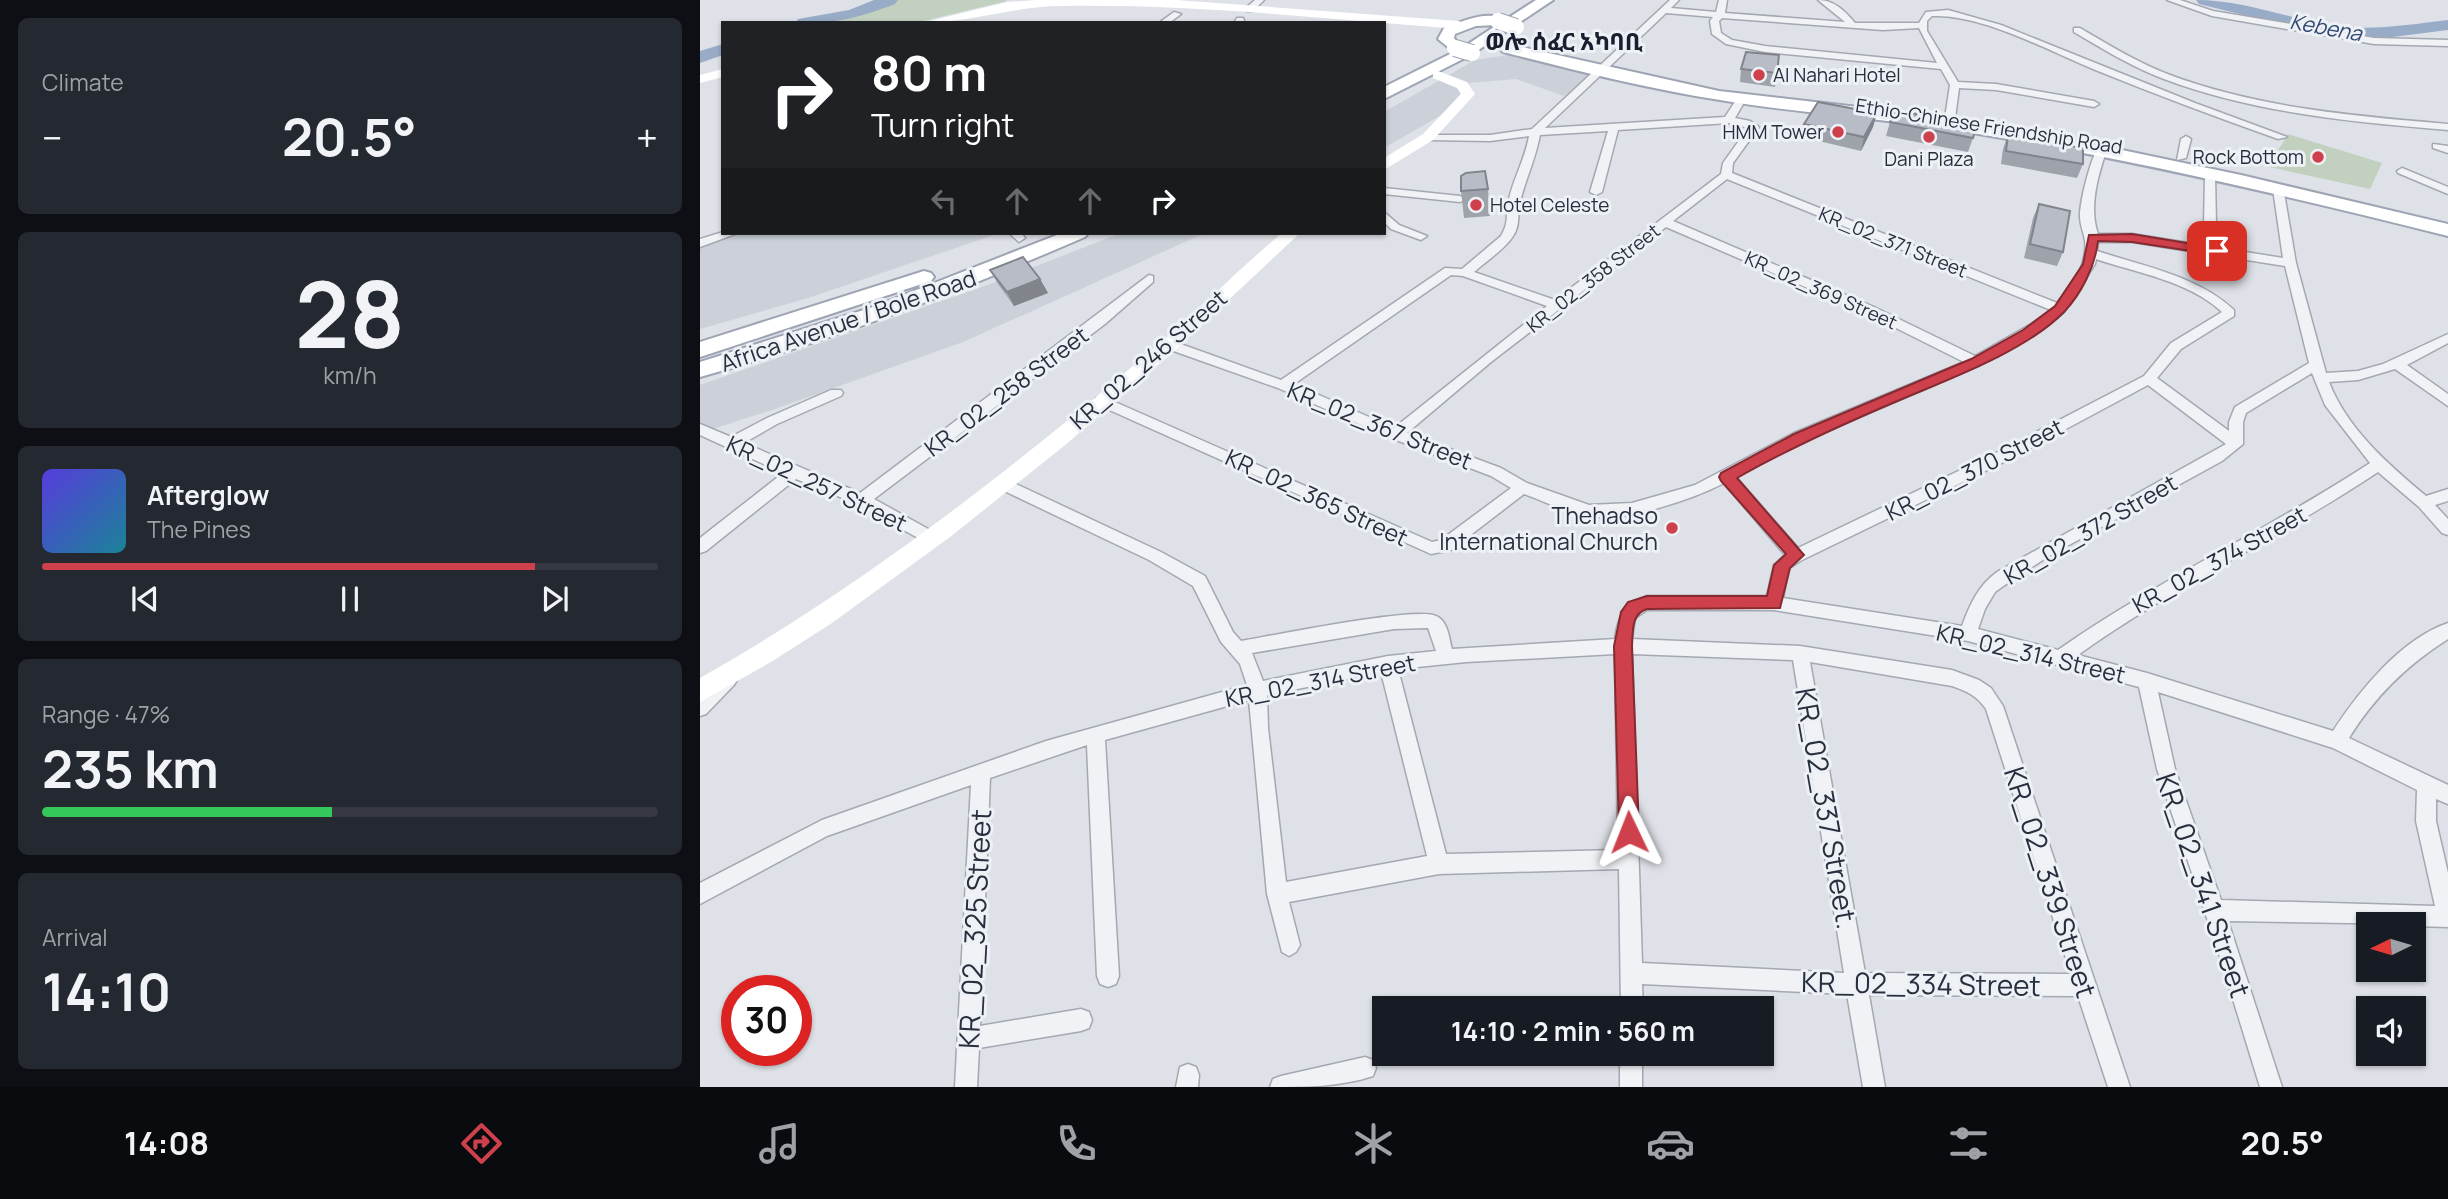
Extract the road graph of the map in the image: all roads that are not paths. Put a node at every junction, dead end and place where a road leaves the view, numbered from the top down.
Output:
1 (1520, 0) edge
2 (1534, 0) edge
3 (1546, 0) edge
4 (1558, 0) edge
5 (1675, 0) edge
6 (1723, 0) edge
7 (1822, 0) edge
8 (2171, 0) edge
9 (1061, 1) edge
10 (1210, 3) edge
11 (1255, 4) edge
12 (1664, 10) junction
13 (1177, 14) junction
14 (1720, 15) junction
15 (936, 21) edge
16 (971, 21) edge
17 (1166, 21) edge
18 (1239, 21) edge
19 (1493, 21) junction
20 (1851, 24) junction
21 (1460, 25) junction
22 (1923, 25) junction
23 (2077, 30) dead end
24 (1386, 32) edge
25 (1526, 38) junction
26 (1451, 43) junction
27 (2448, 43) edge
28 (1474, 55) junction
29 (1943, 66) junction
30 (1605, 68) junction
31 (721, 74) edge
32 (1438, 75) junction
33 (1386, 77) edge
34 (700, 79) edge
35 (1386, 84) edge
36 (1955, 85) junction
37 (721, 86) edge
38 (700, 91) edge
39 (1386, 93) edge
40 (1741, 99) junction
41 (1386, 102) edge
42 (2094, 104) dead end
43 (1950, 118) junction
44 (1729, 120) junction
45 (1614, 127) junction
46 (2448, 127) edge
47 (1535, 132) junction
48 (1428, 137) junction
49 (2282, 137) dead end
50 (2186, 139) dead end
51 (2103, 148) junction
52 (2181, 158) junction
53 (1386, 164) edge
54 (2402, 171) dead end
55 (2210, 174) junction
56 (1726, 175) junction
57 (2279, 189) junction
58 (1386, 191) edge
59 (2448, 191) edge
60 (1596, 192) dead end
61 (1460, 199) edge
62 (1386, 217) edge
63 (2448, 221) edge
64 (1665, 222) junction
65 (2210, 226) dead end
66 (2448, 230) edge
67 (726, 235) edge
68 (1020, 235) edge
69 (1052, 235) edge
70 (1074, 235) edge
71 (1096, 235) edge
72 (1290, 235) edge
73 (1422, 236) dead end
74 (2093, 238) junction
75 (700, 243) edge
76 (2091, 253) junction
77 (971, 260) junction
78 (2290, 263) junction
79 (996, 268) junction
80 (1465, 273) junction
81 (1149, 279) dead end
82 (1558, 305) junction
83 (2060, 309) junction
84 (2448, 338) edge
85 (1170, 345) junction
86 (700, 350) edge
87 (1975, 362) junction
88 (2398, 365) junction
89 (700, 370) edge
90 (2319, 372) junction
91 (2149, 379) junction
92 (1283, 385) junction
93 (836, 393) dead end
94 (1101, 401) junction
95 (2448, 401) edge
96 (700, 429) edge
97 (1396, 434) junction
98 (732, 443) junction
99 (2236, 444) junction
100 (2379, 464) junction
101 (793, 472) junction
102 (1727, 477) junction
103 (1003, 484) junction
104 (1522, 487) junction
105 (2448, 495) edge
106 (862, 500) junction
107 (2424, 503) junction
108 (2448, 528) edge
109 (933, 539) junction
110 (700, 547) edge
111 (1796, 555) junction
112 (1774, 603) junction
113 (2448, 630) edge
114 (1968, 635) junction
115 (1623, 646) junction
116 (1236, 649) junction
117 (1800, 653) junction
118 (1446, 657) junction
119 (2062, 657) junction
120 (1388, 663) junction
121 (735, 672) junction
122 (2147, 681) junction
123 (1973, 685) joint
124 (1258, 690) junction
125 (700, 691) edge
126 (700, 708) edge
127 (1096, 735) junction
128 (2337, 741) junction
129 (981, 772) junction
130 (2427, 785) junction
131 (2448, 795) edge
132 (1630, 859) junction
133 (1439, 864) junction
134 (700, 894) edge
135 (1277, 894) junction
136 (2214, 910) junction
137 (2448, 917) edge
138 (1289, 946) dead end
139 (1632, 973) junction
140 (1108, 976) dead end
141 (1858, 984) junction
142 (2085, 985) junction
143 (1632, 996) edge
144 (1082, 1020) dead end
145 (970, 1039) junction
146 (1631, 1066) edge
147 (1365, 1068) dead end
148 (966, 1087) edge
149 (1281, 1087) edge
150 (1631, 1087) edge
151 (1874, 1087) edge
152 (2119, 1087) edge
153 (2272, 1087) edge

1 - 19 main road
2 - 35 main road
3 - 39 main road
4 - 25 main road
5 - 12 street
6 - 14 street
7 - 20 street
8 - 27 street
9 - 10 main road
9 - 15 main road
10 - 11 main road
11 - 21 main road
12 - 14 street
12 - 30 street
13 - 16 main road
13 - 17 street
13 - 18 main road
14 - 20 street
14 - 29 street
19 - 21 main road
19 - 25 main road, Ethio-Chinese Friendship Road, bridge
20 - 22 street
21 - 26 main road
22 - 29 street
22 - 49 street
23 - 46 street
24 - 26 main road
25 - 28 main road
25 - 30 main road, Ethio-Chinese Friendship Road
26 - 28 main road, bridge
26 - 33 main road
28 - 32 main road
29 - 36 street
30 - 40 main road, Ethio-Chinese Friendship Road
30 - 43 main road, Ethio-Chinese Friendship Road
30 - 47 street
31 - 34 main road
32 - 41 main road
32 - 48 main road
36 - 42 street
36 - 43 street
37 - 38 main road
40 - 44 street
40 - 51 main road, Ethio-Chinese Friendship Road
43 - 51 main road, Ethio-Chinese Friendship Road
44 - 45 street
44 - 56 street, KR_02_358 Street
45 - 47 street
45 - 60 street
47 - 48 street
47 - 80 street
48 - 53 street
50 - 52 street
51 - 52 main road, Ethio-Chinese Friendship Road
51 - 55 main road, Ethio-Chinese Friendship Road
51 - 74 street
52 - 63 main road, Ethio-Chinese Friendship Road
54 - 59 street
55 - 57 main road, Ethio-Chinese Friendship Road
55 - 65 street
56 - 64 street, KR_02_358 Street
56 - 83 street, KR_02_371 Street
57 - 66 main road, Ethio-Chinese Friendship Road
57 - 78 street
58 - 61 street
62 - 73 street
64 - 82 street, KR_02_358 Street
64 - 87 street, KR_02_369 Street
67 - 75 street
68 - 77 main road, Africa Avenue / Bole Road
69 - 77 main road, Africa Avenue / Bole Road
70 - 79 main road, Africa Avenue / Bole Road
71 - 79 main road, Africa Avenue / Bole Road
72 - 85 main road, KR_02_246 Street
74 - 76 street
74 - 78 street
76 - 83 street
76 - 91 street
77 - 86 main road, Africa Avenue / Bole Road
78 - 90 street
79 - 89 main road, Africa Avenue / Bole Road
80 - 82 street
80 - 92 street
81 - 106 street, KR_02_258 Street
82 - 97 street, KR_02_358 Street
83 - 87 street
84 - 88 street
85 - 92 street, KR_02_367 Street
85 - 94 main road, KR_02_246 Street
87 - 102 street
88 - 90 street
88 - 95 street
90 - 99 street
90 - 100 street
91 - 99 street
91 - 111 street, KR_02_370 Street
92 - 97 street, KR_02_367 Street
93 - 98 street
94 - 103 main road, KR_02_246 Street
94 - 104 street, KR_02_365 Street
96 - 98 street, KR_02_257 Street
97 - 104 street, KR_02_367 Street
98 - 101 street, KR_02_257 Street
99 - 114 street, KR_02_372 Street
100 - 107 street
100 - 119 street, KR_02_374 Street
101 - 106 street, KR_02_257 Street
101 - 110 street
102 - 104 street, KR_02_367 Street
102 - 111 street
103 - 109 main road, KR_02_246 Street
103 - 116 street
105 - 107 street
106 - 109 street, KR_02_257 Street
107 - 108 street
109 - 121 main road
111 - 112 street
112 - 114 street, KR_02_314 Street
112 - 115 street, KR_02_314 Street
113 - 128 street
114 - 119 street, KR_02_314 Street
115 - 117 street, KR_02_314 Street
115 - 118 street, KR_02_314 Street
115 - 132 street, KR_02_314 Street
116 - 118 street
116 - 124 street
117 - 123 street, KR_02_314 Street
117 - 141 street, KR_02_337 Street.
118 - 120 street, KR_02_314 Street
119 - 122 street, KR_02_314 Street
120 - 124 street, KR_02_314 Street
120 - 133 street
121 - 125 main road
121 - 126 street
122 - 128 street, KR_02_314 Street
122 - 136 street, KR_02_341 Street
123 - 142 street, KR_02_339 Street
124 - 127 street, KR_02_314 Street
124 - 135 street
127 - 129 street, KR_02_314 Street
127 - 140 street
128 - 130 street, KR_02_314 Street
129 - 134 street, KR_02_314 Street
129 - 145 street, KR_02_325 Street
130 - 131 street, KR_02_314 Street
130 - 137 street
132 - 133 street
132 - 139 street, KR_02_314 Street
133 - 135 street
135 - 138 street
136 - 137 street
136 - 153 street, KR_02_341 Street
139 - 141 street, KR_02_334 Street
139 - 143 street, KR_02_314 Street
141 - 142 street, KR_02_334 Street
141 - 151 street, KR_02_337 Street.
142 - 152 street, KR_02_339 Street
144 - 145 street
145 - 148 street, KR_02_325 Street
146 - 150 street
147 - 149 street

